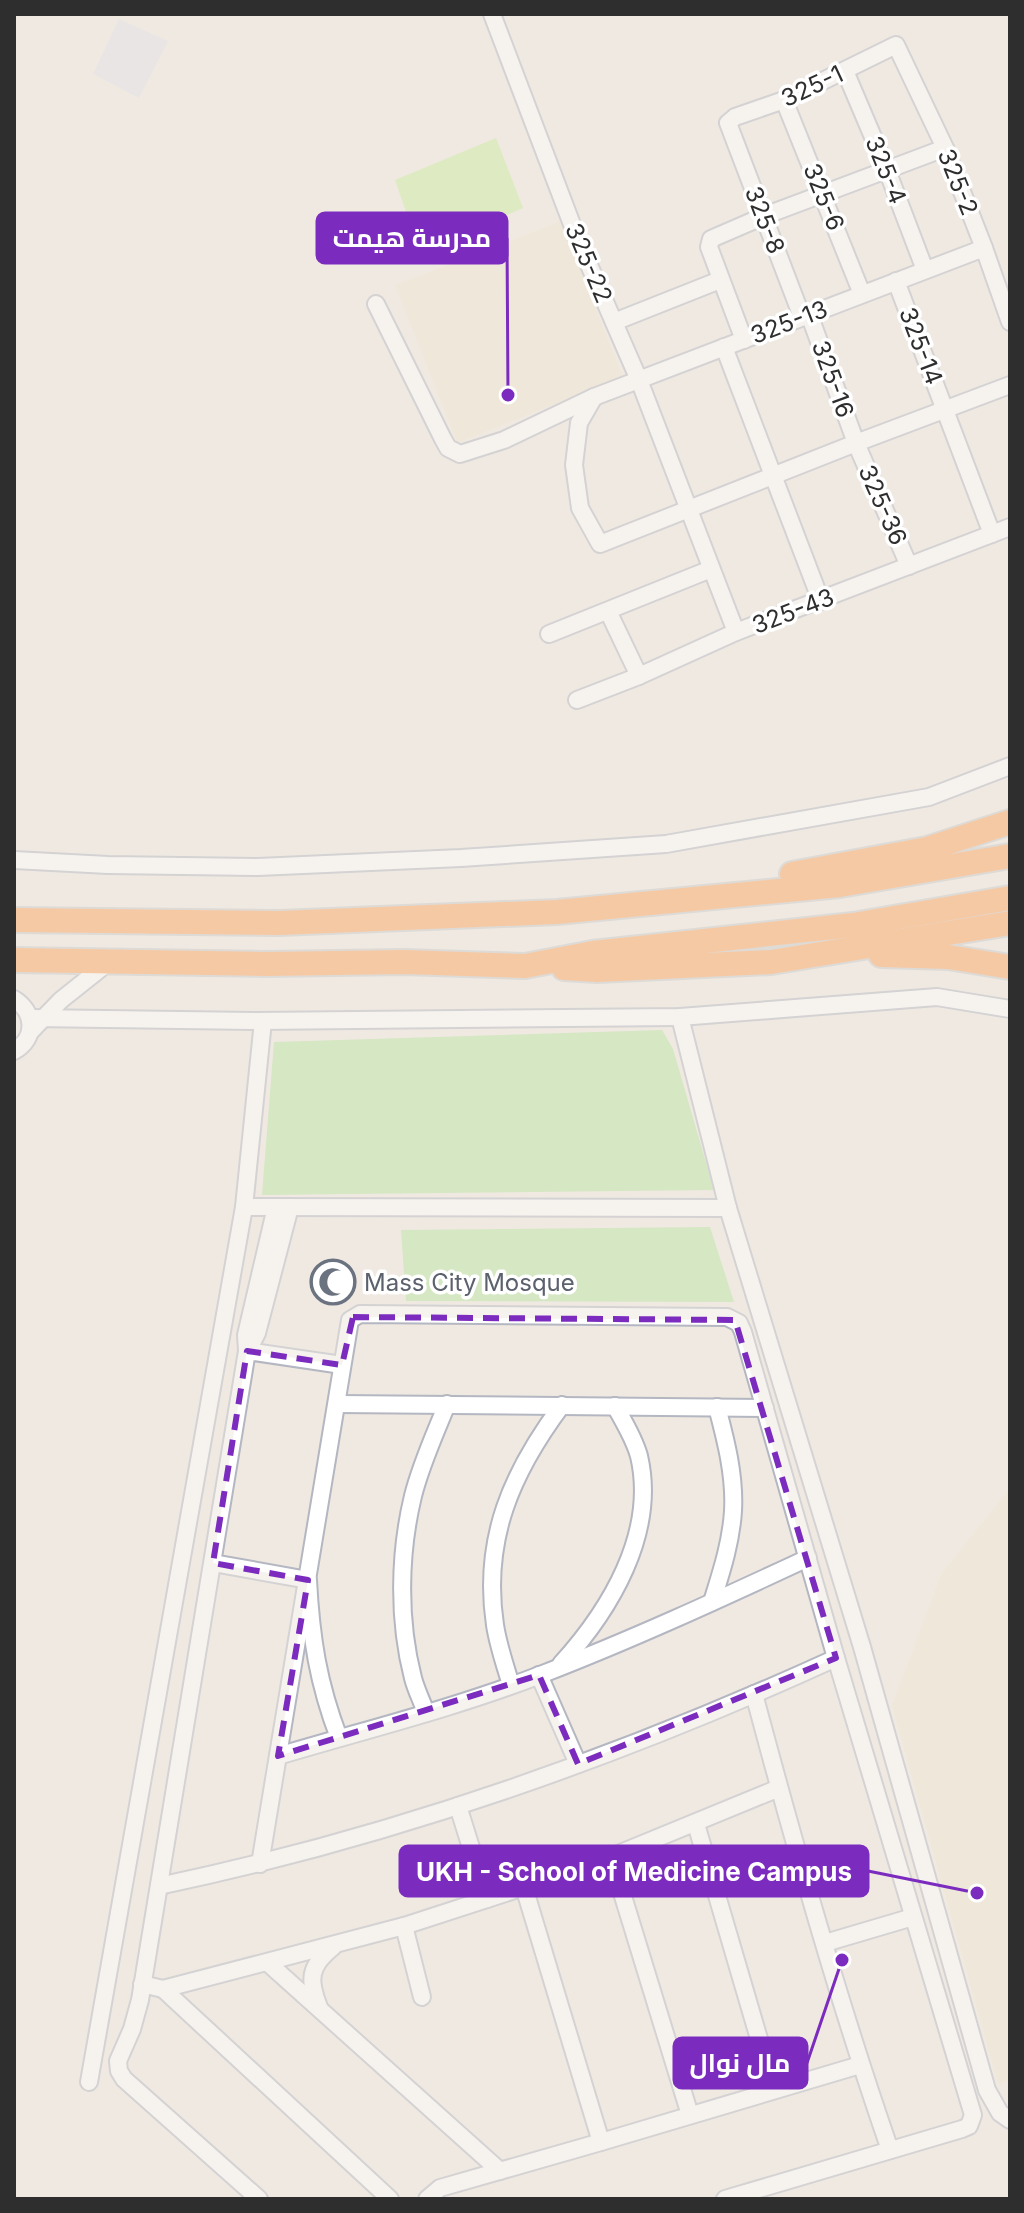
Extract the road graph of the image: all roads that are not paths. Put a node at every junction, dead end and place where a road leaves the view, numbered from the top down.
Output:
1 (492, 14) edge
2 (896, 45) joint
3 (845, 71) junction
4 (784, 100) junction
5 (728, 123) joint
6 (945, 148) junction
7 (887, 170) junction
8 (823, 194) junction
9 (764, 216) junction
10 (984, 248) junction
11 (925, 270) junction
12 (720, 280) junction
13 (896, 281) junction
14 (862, 294) junction
15 (376, 304) dead end
16 (806, 316) junction
17 (614, 322) junction
18 (1010, 322) edge
19 (744, 340) junction
20 (724, 347) junction
21 (639, 380) junction
22 (1010, 385) edge
23 (594, 397) junction
24 (945, 411) junction
25 (856, 443) junction
26 (773, 477) junction
27 (689, 510) junction
28 (1010, 527) edge
29 (992, 534) junction
30 (909, 566) junction
31 (711, 569) junction
32 (821, 601) junction
33 (608, 611) junction
34 (736, 632) junction
35 (549, 634) dead end
36 (639, 676) junction
37 (577, 700) dead end
38 (1010, 766) edge
39 (1010, 822) edge
40 (1010, 853) edge
41 (14, 860) edge
42 (1010, 898) edge
43 (557, 912) junction
44 (14, 920) edge
45 (1010, 923) edge
46 (14, 960) edge
47 (783, 960) junction
48 (110, 961) junction
49 (525, 966) junction
50 (1010, 967) edge
51 (14, 999) edge
52 (1010, 1009) edge
53 (680, 1017) junction
54 (263, 1021) junction
55 (34, 1022) junction
56 (14, 1051) edge
57 (244, 1207) junction
58 (283, 1207) junction
59 (728, 1208) junction
60 (247, 1351) junction
61 (342, 1365) junction
62 (337, 1404) junction
63 (447, 1404) junction
64 (562, 1405) junction
65 (615, 1406) junction
66 (717, 1407) junction
67 (765, 1408) junction
68 (808, 1558) junction
69 (213, 1563) junction
70 (308, 1580) junction
71 (712, 1602) junction
72 (836, 1658) junction
73 (558, 1667) junction
74 (539, 1675) junction
75 (511, 1685) junction
76 (754, 1694) junction
77 (426, 1713) junction
78 (339, 1738) junction
79 (278, 1756) junction
80 (578, 1764) junction
81 (779, 1788) junction
82 (458, 1806) junction
83 (696, 1824) junction
84 (611, 1857) junction
85 (260, 1864) junction
86 (159, 1886) junction
87 (524, 1887) junction
88 (487, 1899) junction
89 (913, 1917) junction
90 (404, 1926) junction
91 (340, 1943) junction
92 (825, 1943) junction
93 (268, 1963) junction
94 (142, 1984) junction
95 (163, 1989) junction
96 (422, 1997) dead end
97 (320, 2008) junction
98 (860, 2065) junction
99 (89, 2082) dead end
100 (774, 2090) junction
101 (690, 2115) junction
102 (1010, 2120) edge
103 (601, 2142) junction
104 (890, 2150) junction
105 (500, 2171) junction
106 (259, 2199) edge
107 (390, 2199) edge
108 (427, 2199) edge
109 (725, 2199) edge

1 - 17 street, 325-22
2 - 3 street, 325-1
2 - 6 street, 325-2
3 - 4 street, 325-1
3 - 7 street, 325-4
4 - 5 street, 325-1
4 - 8 street, 325-6
5 - 9 street, 325-8
6 - 7 street
6 - 10 street, 325-2
7 - 8 street
7 - 11 street, 325-4
8 - 9 street
8 - 14 street, 325-6
9 - 12 street
9 - 16 street, 325-8
10 - 11 street, 325-13
10 - 18 street, 325-2
11 - 13 street, 325-13
12 - 17 street
12 - 19 street
13 - 14 street, 325-13
13 - 24 street, 325-14
14 - 16 street, 325-13
15 - 23 street, 325-13
16 - 19 street, 325-13
16 - 25 street, 325-16
17 - 21 street, 325-22
19 - 20 street, 325-13
20 - 21 street, 325-13
20 - 26 street
21 - 23 street, 325-13
21 - 27 street, 325-22
22 - 24 street
23 - 27 street
24 - 25 street
24 - 29 street, 325-14
25 - 26 street
25 - 30 street, 325-36
26 - 27 street
26 - 32 street
27 - 31 street, 325-22
28 - 29 street, 325-43
29 - 30 street, 325-43
30 - 32 street, 325-43
31 - 33 street
31 - 34 street, 325-22
32 - 34 street, 325-43
33 - 35 street
33 - 36 street
34 - 36 street, 325-43
36 - 37 street, 325-43
38 - 41 street
39 - 43 highway
40 - 43 highway
42 - 49 highway
43 - 44 highway
45 - 47 highway
46 - 48 highway
47 - 49 highway
47 - 50 highway
48 - 49 highway
48 - 55 street
51 - 55 street
52 - 53 street
53 - 54 street
53 - 59 street
54 - 55 street
54 - 57 street
55 - 56 street
57 - 58 street
57 - 99 street
58 - 59 street
58 - 60 street
59 - 102 street
60 - 61 street
60 - 69 street
61 - 62 street
61 - 67 street
62 - 63 street
62 - 70 street
63 - 64 street
63 - 77 street
64 - 65 street
64 - 75 street
65 - 66 street
65 - 73 street
66 - 67 street
66 - 71 street
67 - 68 street
68 - 71 street
68 - 72 street
69 - 70 street
69 - 86 street
70 - 78 street
70 - 79 street
71 - 73 street
72 - 76 street
72 - 89 street
73 - 74 street
74 - 75 street
74 - 80 street
75 - 77 street
76 - 80 street
76 - 81 street
77 - 78 street
78 - 79 street
79 - 85 street
80 - 82 street
81 - 83 street
81 - 92 street
82 - 85 street
82 - 88 street
83 - 84 street
83 - 100 street
84 - 87 street
84 - 101 street
85 - 86 street
86 - 94 street
87 - 88 street
87 - 103 street
88 - 90 street
89 - 92 street
89 - 104 street
90 - 91 street
90 - 96 street
91 - 93 street
91 - 97 street
92 - 98 street
93 - 95 street
93 - 97 street
94 - 95 street
94 - 106 street
95 - 107 street
97 - 105 street
98 - 100 street
98 - 104 street
100 - 101 street
101 - 103 street
103 - 105 street
104 - 109 street
105 - 108 street

